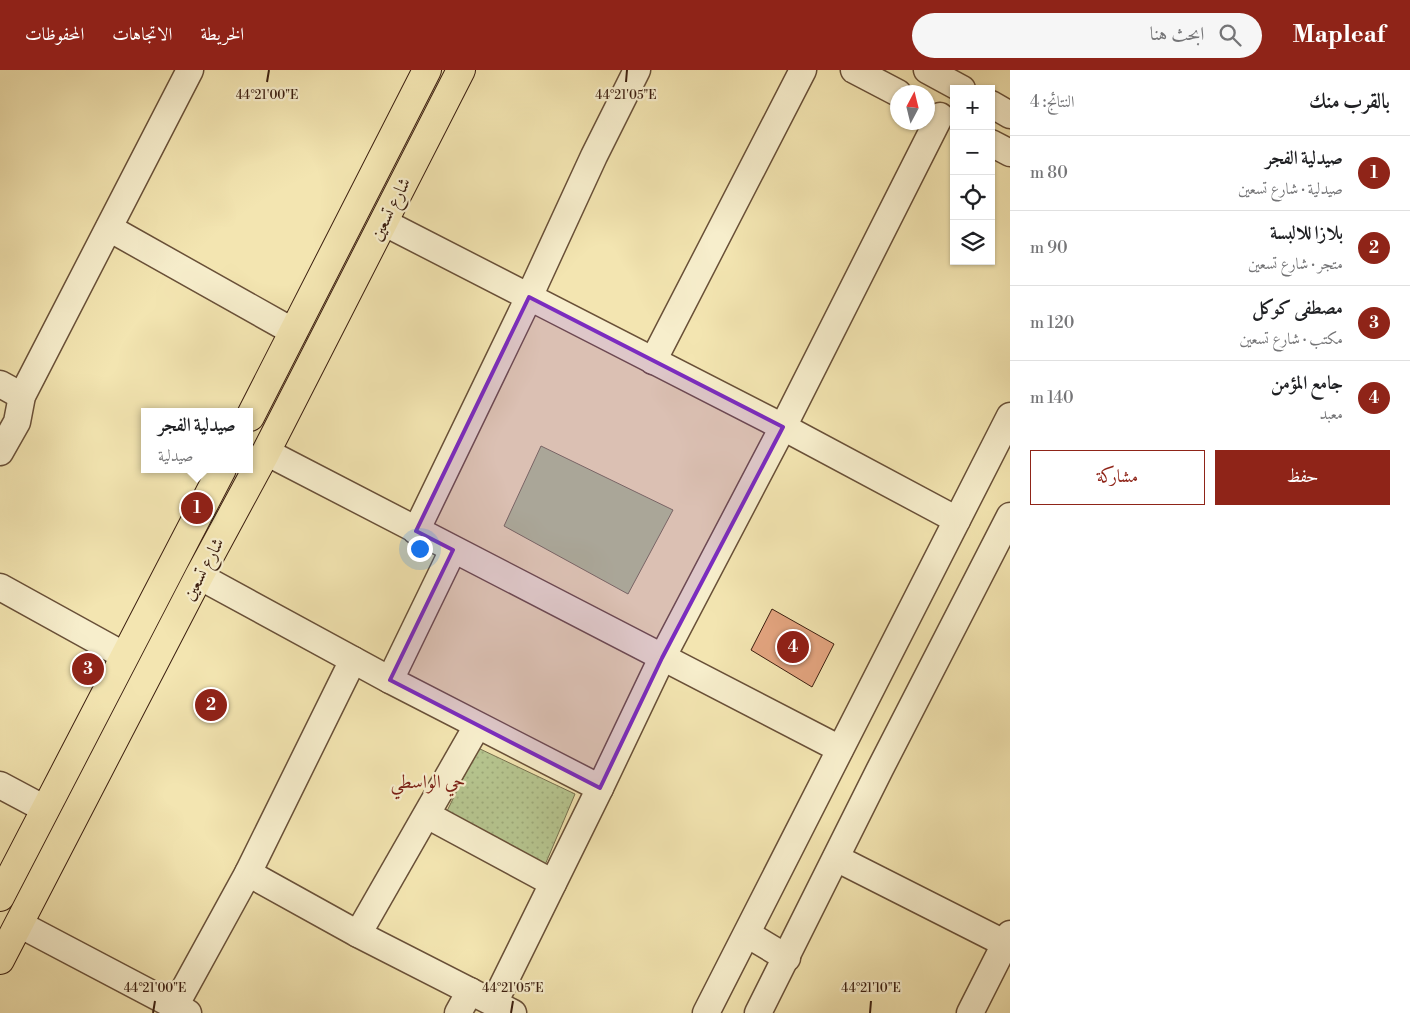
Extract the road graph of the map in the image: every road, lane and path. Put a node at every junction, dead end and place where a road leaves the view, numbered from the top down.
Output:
1 (190, 70) edge
2 (426, 70) edge
3 (460, 70) edge
4 (637, 70) edge
5 (803, 70) edge
6 (854, 70) edge
7 (927, 70) edge
8 (955, 85) edge
9 (890, 89) edge
10 (995, 106) edge
11 (1010, 114) edge
12 (940, 116) edge
13 (995, 145) edge
14 (1010, 152) edge
15 (383, 222) junction
16 (109, 228) junction
17 (529, 297) junction
18 (294, 332) junction
19 (653, 360) junction
20 (11, 390) edge
21 (253, 411) edge
22 (1010, 416) edge
23 (783, 427) junction
24 (0, 452) edge
25 (266, 452) junction
26 (220, 473) edge
27 (1010, 516) edge
28 (957, 520) junction
29 (416, 531) junction
30 (453, 550) junction
31 (200, 576) junction
32 (0, 587) edge
33 (124, 656) junction
34 (662, 658) junction
35 (353, 660) junction
36 (390, 680) junction
37 (478, 726) junction
38 (87, 727) junction
39 (114, 742) junction
40 (840, 749) junction
41 (0, 785) edge
42 (600, 788) junction
43 (45, 808) junction
44 (427, 815) junction
45 (836, 858) junction
46 (248, 873) junction
47 (553, 883) junction
48 (0, 897) edge
49 (20, 924) junction
50 (358, 934) junction
51 (747, 934) junction
52 (1008, 941) edge
53 (787, 958) junction
54 (0, 960) edge
55 (464, 1002) edge
56 (503, 1008) edge
57 (182, 1009) edge
58 (706, 1013) edge
59 (758, 1013) edge
60 (970, 1013) edge

1 - 16 street
2 - 18 main road, شارع تسعين
3 - 15 main road, شارع تسعين
4 - 17 street
5 - 19 street
6 - 9 street
7 - 8 street
10 - 11 street
12 - 23 street
13 - 14 street
15 - 17 street
15 - 25 main road, شارع تسعين
16 - 18 street
16 - 20 street
17 - 19 street
17 - 29 street
18 - 21 main road, شارع تسعين
19 - 23 street
20 - 24 street
22 - 28 street
23 - 28 street
23 - 34 street
25 - 29 street
25 - 31 main road, شارع تسعين
26 - 33 main road, شارع تسعين
27 - 45 street
28 - 40 street
29 - 30 street
30 - 34 street
30 - 36 street
31 - 35 street
31 - 39 main road, شارع تسعين
32 - 33 street
33 - 38 main road, شارع تسعين
34 - 40 street
34 - 42 street
35 - 36 street
35 - 46 street
36 - 37 street
37 - 42 street
37 - 44 street
38 - 39 main road
38 - 43 main road, شارع تسعين
39 - 49 main road, شارع تسعين
40 - 51 street
41 - 43 street
42 - 47 street
43 - 48 main road, شارع تسعين
44 - 47 street
44 - 50 street
45 - 52 street
45 - 53 street
46 - 50 street
46 - 57 street
47 - 56 street
49 - 54 main road, شارع تسعين
49 - 57 street
50 - 55 street
51 - 53 street
51 - 58 street
52 - 60 street
53 - 59 street
55 - 56 street

